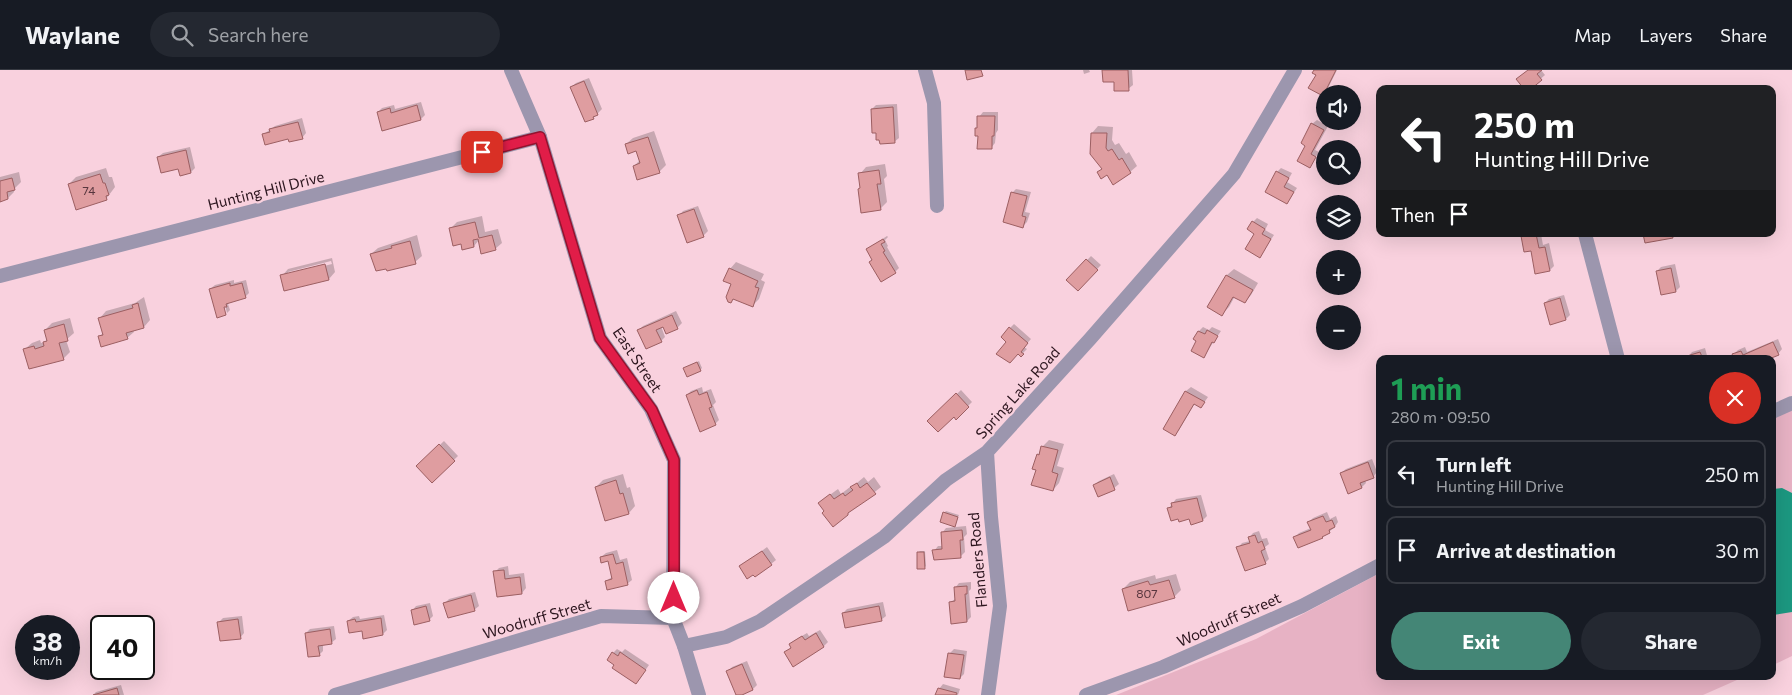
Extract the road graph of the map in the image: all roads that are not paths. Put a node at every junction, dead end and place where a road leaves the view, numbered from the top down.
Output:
1 (511, 70) edge
2 (925, 70) edge
3 (1295, 70) edge
4 (540, 137) junction
5 (938, 206) dead end
6 (1586, 237) edge
7 (0, 276) edge
8 (1617, 355) edge
9 (1792, 403) edge
10 (1776, 410) edge
11 (987, 452) junction
12 (1376, 566) edge
13 (674, 618) junction
14 (684, 646) junction
15 (335, 695) edge
16 (699, 695) edge
17 (988, 695) edge
18 (1086, 695) edge

1 - 4 street, East Street
2 - 5 street
3 - 11 street, Spring Lake Road
4 - 7 street, Hunting Hill Drive
4 - 13 street, East Street
6 - 8 street
9 - 10 street
11 - 14 street, Spring Lake Road
11 - 17 street, Flanders Road
12 - 18 street, Woodruff Street
13 - 14 street
13 - 15 street, Woodruff Street
14 - 16 street

